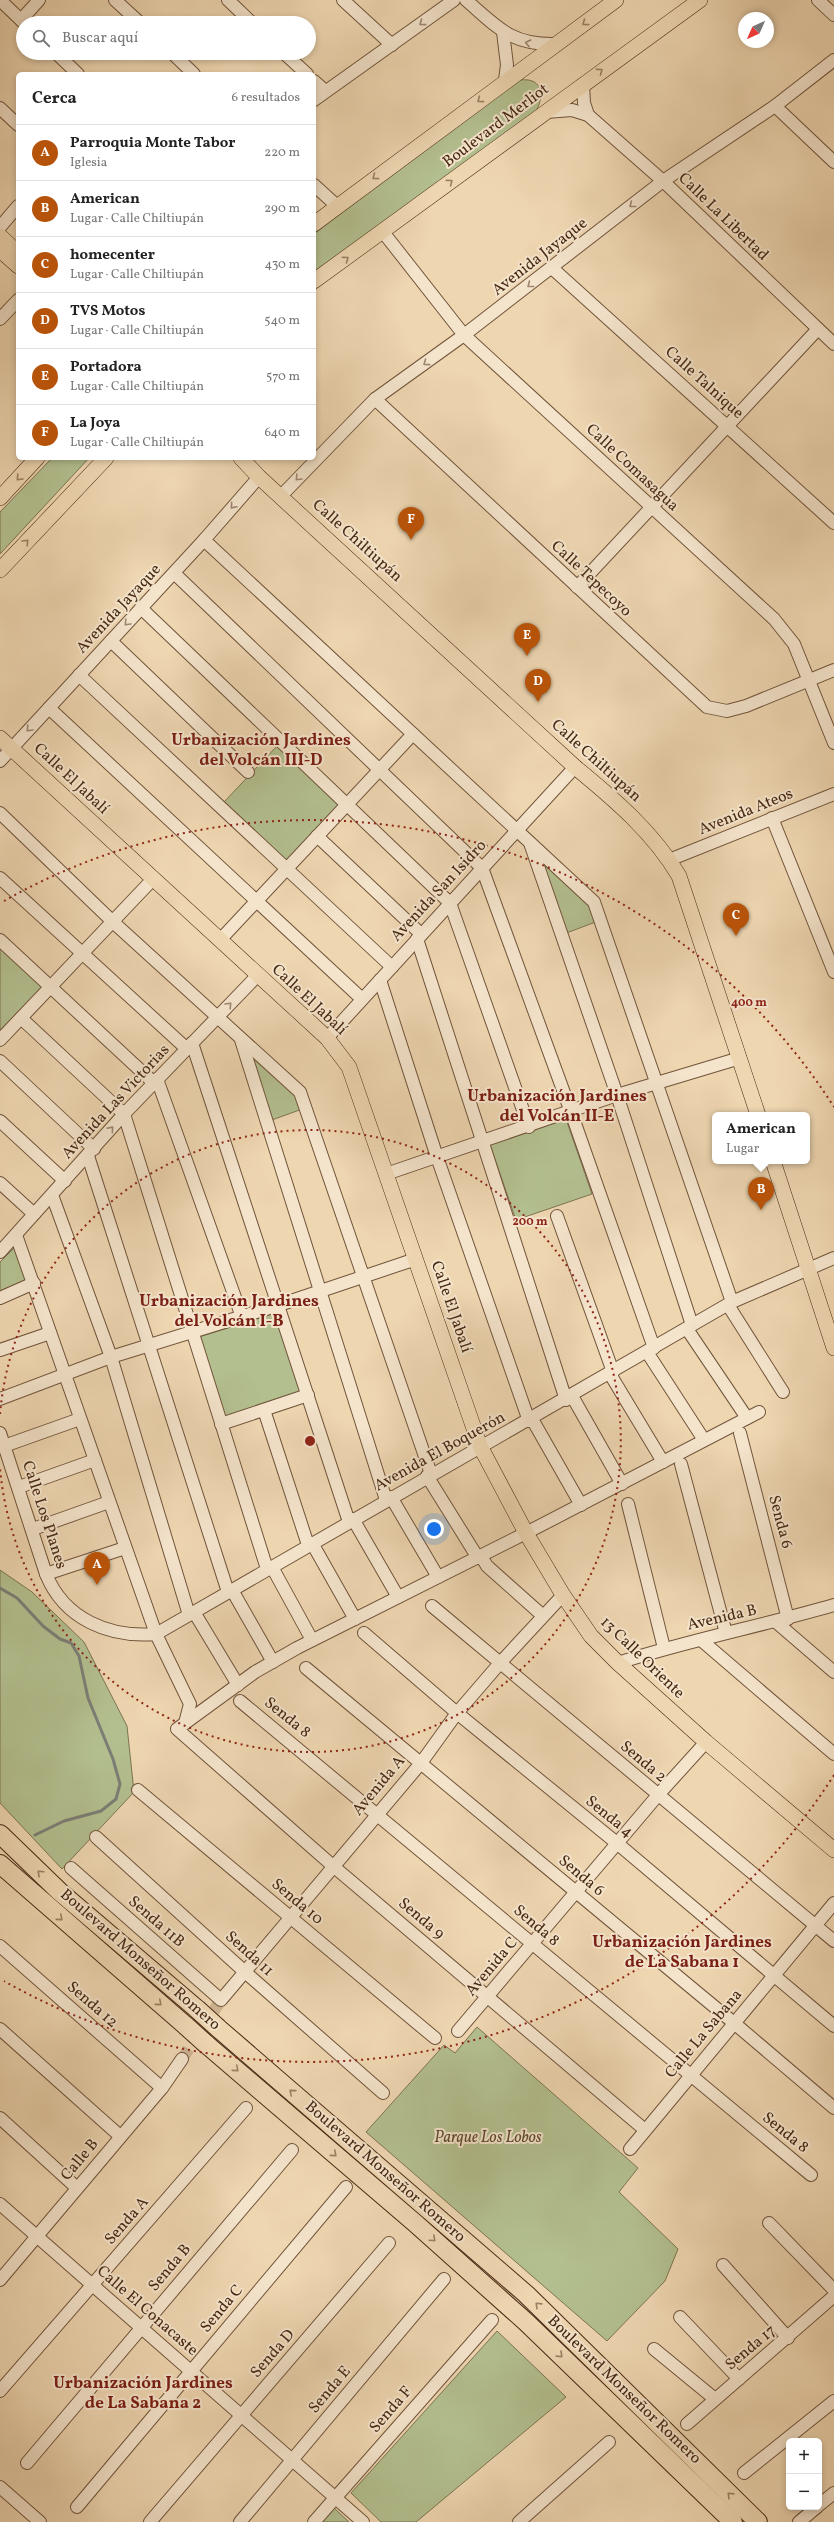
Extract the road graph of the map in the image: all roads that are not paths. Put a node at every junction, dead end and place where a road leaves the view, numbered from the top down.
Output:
1 (0, 0) edge
2 (39, 0) edge
3 (115, 0) edge
4 (228, 0) edge
5 (343, 0) edge
6 (454, 0) edge
7 (466, 0) edge
8 (616, 0) edge
9 (700, 0) edge
10 (818, 0) edge
11 (834, 15) edge
12 (16, 16) edge
13 (27, 16) edge
14 (132, 16) edge
15 (245, 16) edge
16 (503, 32) junction
17 (555, 44) junction
18 (392, 45) junction
19 (63, 60) edge
20 (179, 60) edge
21 (292, 60) edge
22 (834, 60) edge
23 (76, 72) edge
24 (192, 72) edge
25 (305, 72) edge
26 (506, 80) junction
27 (316, 83) edge
28 (583, 84) junction
29 (325, 91) junction
30 (316, 98) edge
31 (775, 106) junction
32 (0, 108) edge
33 (543, 112) junction
34 (588, 115) junction
35 (16, 123) edge
36 (834, 162) edge
37 (663, 181) junction
38 (316, 187) edge
39 (336, 206) junction
40 (16, 208) edge
41 (316, 222) edge
42 (0, 227) edge
43 (383, 232) junction
44 (0, 236) edge
45 (0, 250) edge
46 (16, 251) edge
47 (16, 264) edge
48 (552, 268) junction
49 (316, 279) edge
50 (16, 302) edge
51 (0, 319) edge
52 (818, 329) junction
53 (464, 336) junction
54 (834, 344) edge
55 (375, 399) junction
56 (728, 426) junction
57 (35, 460) edge
58 (102, 460) edge
59 (235, 460) edge
60 (243, 460) edge
61 (316, 460) edge
62 (316, 460) edge
63 (259, 477) junction
64 (281, 496) junction
65 (0, 498) edge
66 (652, 508) junction
67 (834, 523) edge
68 (204, 540) junction
69 (0, 570) edge
70 (174, 573) junction
71 (577, 587) junction
72 (142, 608) junction
73 (111, 640) junction
74 (834, 670) edge
75 (80, 675) junction
76 (810, 680) junction
77 (49, 708) junction
78 (414, 734) junction
79 (0, 738) edge
80 (834, 743) edge
81 (11, 749) junction
82 (0, 761) edge
83 (575, 767) junction
84 (380, 771) junction
85 (248, 772) dead end
86 (834, 794) edge
87 (348, 804) junction
88 (0, 813) edge
89 (772, 818) junction
90 (517, 830) junction
91 (317, 836) junction
92 (530, 842) junction
93 (669, 860) junction
94 (287, 868) junction
95 (482, 868) junction
96 (0, 878) edge
97 (153, 879) junction
98 (257, 901) junction
99 (450, 903) junction
100 (113, 922) junction
101 (419, 937) junction
102 (0, 940) edge
103 (220, 940) junction
104 (84, 954) junction
105 (392, 967) junction
106 (834, 972) edge
107 (257, 976) junction
108 (380, 980) junction
109 (52, 987) junction
110 (362, 999) junction
111 (21, 1018) junction
112 (218, 1018) junction
113 (327, 1038) junction
114 (241, 1039) junction
115 (0, 1040) edge
116 (190, 1046) junction
117 (740, 1058) junction
118 (0, 1061) edge
119 (156, 1081) junction
120 (656, 1083) junction
121 (617, 1095) junction
122 (571, 1112) junction
123 (757, 1112) edge
124 (124, 1114) junction
125 (0, 1121) edge
126 (529, 1127) junction
127 (483, 1142) junction
128 (91, 1152) junction
129 (437, 1157) junction
130 (774, 1164) edge
131 (386, 1174) junction
132 (65, 1181) junction
133 (0, 1182) edge
134 (52, 1195) junction
135 (34, 1214) junction
136 (557, 1216) dead end
137 (16, 1235) junction
138 (1, 1249) edge
139 (834, 1258) edge
140 (416, 1259) junction
141 (807, 1269) junction
142 (363, 1277) junction
143 (34, 1283) junction
144 (320, 1291) junction
145 (0, 1298) edge
146 (730, 1304) junction
147 (279, 1305) junction
148 (242, 1317) junction
149 (690, 1327) junction
150 (193, 1332) junction
151 (50, 1333) junction
152 (148, 1345) junction
153 (834, 1348) edge
154 (0, 1350) edge
155 (650, 1350) junction
156 (111, 1357) junction
157 (611, 1373) junction
158 (64, 1374) junction
159 (784, 1392) dead end
160 (308, 1395) junction
161 (569, 1398) junction
162 (0, 1399) edge
163 (264, 1410) junction
164 (759, 1412) dead end
165 (747, 1418) junction
166 (80, 1419) junction
167 (530, 1420) junction
168 (221, 1424) junction
169 (0, 1433) edge
170 (740, 1434) dead end
171 (704, 1440) junction
172 (4, 1446) junction
173 (480, 1446) junction
174 (95, 1460) junction
175 (663, 1462) junction
176 (681, 1464) dead end
177 (429, 1475) junction
178 (622, 1484) junction
179 (19, 1487) junction
180 (389, 1499) junction
181 (109, 1502) junction
182 (628, 1504) dead end
183 (581, 1505) junction
184 (351, 1520) junction
185 (33, 1529) junction
186 (526, 1533) junction
187 (310, 1544) junction
188 (125, 1548) junction
189 (479, 1557) junction
190 (270, 1568) junction
191 (46, 1574) junction
192 (438, 1577) junction
193 (230, 1591) junction
194 (563, 1595) junction
195 (398, 1597) junction
196 (64, 1603) joint
197 (834, 1605) edge
198 (432, 1606) dead end
199 (191, 1613) junction
200 (542, 1615) junction
201 (355, 1618) junction
202 (788, 1619) junction
203 (776, 1622) junction
204 (364, 1633) dead end
205 (726, 1633) junction
206 (156, 1634) junction
207 (312, 1640) junction
208 (701, 1640) junction
209 (664, 1648) junction
210 (273, 1662) junction
211 (500, 1663) junction
212 (618, 1663) junction
213 (306, 1668) dead end
214 (834, 1672) edge
215 (238, 1686) junction
216 (240, 1701) dead end
217 (457, 1713) junction
218 (181, 1726) junction
219 (706, 1742) junction
220 (834, 1754) edge
221 (420, 1763) junction
222 (138, 1790) dead end
223 (658, 1795) junction
224 (378, 1813) junction
225 (1, 1835) edge
226 (96, 1837) dead end
227 (618, 1844) junction
228 (834, 1850) edge
229 (0, 1864) edge
230 (333, 1866) junction
231 (71, 1868) dead end
232 (576, 1893) junction
233 (834, 1903) edge
234 (290, 1916) junction
235 (815, 1926) junction
236 (834, 1941) edge
237 (532, 1944) junction
238 (0, 1946) edge
239 (245, 1972) junction
240 (773, 1976) junction
241 (488, 1997) junction
242 (220, 2000) joint
243 (734, 2023) junction
244 (834, 2026) edge
245 (0, 2029) edge
246 (458, 2031) dead end
247 (435, 2038) dead end
248 (182, 2059) tunnel mouth
249 (690, 2076) junction
250 (162, 2088) junction
251 (383, 2093) dead end
252 (246, 2108) dead end
253 (834, 2108) edge
254 (0, 2118) edge
255 (646, 2130) junction
256 (120, 2136) junction
257 (630, 2149) dead end
258 (292, 2150) dead end
259 (811, 2175) dead end
260 (346, 2187) dead end
261 (77, 2188) junction
262 (0, 2204) edge
263 (769, 2222) dead end
264 (37, 2236) junction
265 (389, 2243) dead end
266 (723, 2265) dead end
267 (444, 2279) dead end
268 (0, 2280) edge
269 (92, 2284) junction
270 (834, 2290) edge
271 (834, 2296) edge
272 (680, 2317) dead end
273 (492, 2320) dead end
274 (142, 2327) junction
275 (788, 2338) junction
276 (654, 2349) dead end
277 (192, 2370) junction
278 (739, 2379) junction
279 (0, 2391) edge
280 (715, 2399) junction
281 (834, 2401) edge
282 (242, 2415) junction
283 (687, 2424) dead end
284 (609, 2442) dead end
285 (293, 2459) junction
286 (27, 2463) dead end
287 (744, 2473) dead end
288 (0, 2487) edge
289 (834, 2493) edge
290 (336, 2496) junction
291 (822, 2503) edge
292 (77, 2507) dead end
293 (813, 2510) edge
294 (40, 2522) edge
295 (150, 2522) edge
296 (240, 2522) edge
297 (314, 2522) edge
298 (363, 2522) edge
299 (519, 2522) edge
300 (733, 2522) edge
301 (758, 2522) edge
302 (799, 2522) edge

1 - 12 street
2 - 13 street
3 - 14 street
4 - 15 street
5 - 18 street
6 -> 18 street
7 - 16 street
8 -> 17 main road, Boulevard Merliot
28 -> 9 main road, Boulevard Merliot
10 - 11 street
17 -> 16 street
16 - 26 street
17 - 26 main road, Boulevard Merliot
18 - 29 street
19 - 23 street
20 - 24 street
21 - 25 street
22 - 31 street, Avenida Jayaque
26 -> 39 main road, Boulevard Merliot
27 - 29 street
28 - 33 main road, Boulevard Merliot
28 - 34 street
29 - 30 street
31 - 36 street
31 - 37 street, Avenida Jayaque
32 - 35 street
33 - 34 street, Calle La Libertad
43 -> 33 main road, Boulevard Merliot
34 - 37 street, Calle La Libertad
37 -> 48 street, Avenida Jayaque
37 - 52 street, Calle La Libertad
38 - 39 street
39 - 41 main road, Boulevard Merliot
40 - 42 street
49 -> 43 main road, Boulevard Merliot
43 - 53 street, Calle Comasagua
44 - 46 main road
45 - 47 main road
48 -> 53 street, Avenida Jayaque
48 - 56 street, Calle Talnique
50 - 51 street
52 - 54 street, Calle La Libertad
52 - 56 street
53 -> 55 street, Avenida Jayaque
53 - 66 street, Calle Comasagua
55 -> 61 street, Avenida Jayaque
55 - 71 street, Calle Tepecoyo
56 - 66 street
56 - 67 street, Calle Talnique
57 -> 65 main road
69 -> 58 main road
59 - 63 main road, Calle Chiltiupán
60 - 63 main road, Calle Chiltiupán
62 -> 64 street, Avenida Jayaque
63 - 64 main road, Calle Chiltiupán
63 -> 68 street, Avenida Jayaque
64 - 83 main road, Calle Chiltiupán
66 - 71 street
66 - 76 street, Calle Comasagua
68 - 70 street, Avenida Jayaque
68 - 78 street
70 - 72 street, Avenida Jayaque
70 - 84 street
71 - 76 street, Calle Tepecoyo
72 -> 73 street, Avenida Jayaque
72 - 87 street
73 - 75 street, Avenida Jayaque
73 - 85 street
74 - 76 street, Calle Tepecoyo
75 - 77 street, Avenida Jayaque
75 - 94 street
76 - 80 street, Calle Comasagua
77 -> 81 street, Avenida Jayaque
77 - 98 street
78 - 84 street
78 - 90 street
79 - 81 main road, Calle El Jabalí
81 - 82 street, Avenida Jayaque
81 - 97 main road, Calle El Jabalí
83 - 90 street, Avenida San Isidro
83 - 93 main road, Calle Chiltiupán
84 - 87 street
84 - 95 street
86 - 89 street, Avenida Ateos
87 - 91 street
87 - 99 street
88 - 100 street
89 - 93 street, Avenida Ateos
89 - 106 street
90 - 92 street
90 - 95 street, Avenida San Isidro
91 - 94 street
91 - 101 street
92 - 120 street
92 - 121 street
93 - 117 main road, Calle Chiltiupán
94 - 98 street
94 - 105 street
95 - 99 street, Avenida San Isidro
95 - 122 street
96 - 104 street
97 - 100 street
97 - 103 main road, Calle El Jabalí
98 - 103 street
98 - 110 street
99 - 101 street, Avenida San Isidro
99 - 126 street
100 - 104 street
100 - 112 street
101 - 105 street, Avenida San Isidro
101 - 127 street
102 - 109 street
103 - 107 main road, Calle El Jabalí
104 - 109 street
104 - 116 street
105 - 108 street, Avenida San Isidro
112 -> 107 street, Avenida Las Victorias
107 - 113 main road, Calle El Jabalí
108 - 110 street, Avenida San Isidro
108 - 129 street
109 - 111 street
109 - 119 street
110 - 113 street, Avenida San Isidro
111 - 115 street
111 - 124 street
112 - 114 street
112 - 116 street, Avenida Las Victorias
113 - 131 main road, Calle El Jabalí
114 - 142 street
114 - 144 street
116 - 119 street, Avenida Las Victorias
116 - 147 street
117 - 120 street
117 - 123 main road, Calle Chiltiupán
118 - 128 street
119 - 124 street, Avenida Las Victorias
119 - 148 street
120 - 121 street
120 - 146 street
121 - 122 street
121 - 149 street
122 - 126 street
122 - 155 street
128 -> 124 street, Avenida Las Victorias
124 - 150 street
125 - 132 street
126 - 127 street
127 - 129 street
127 - 161 street
128 - 132 street, Avenida Las Victorias
128 - 152 street
129 - 131 street
129 - 167 street
130 - 141 main road
131 - 140 main road, Calle El Jabalí
132 - 134 street, Avenida Las Victorias
133 - 135 street
134 - 135 street, Avenida Las Victorias
134 - 156 street
135 - 137 street, Avenida Las Victorias
136 - 157 street
137 - 138 street, Avenida Las Victorias
137 - 143 street
139 - 141 street, Avenida El Boquerón
140 - 142 street
140 - 173 main road, Calle El Jabalí
141 - 146 street, Avenida El Boquerón
141 - 153 main road
142 - 144 street
142 - 177 street
143 - 145 street
143 - 151 street
144 - 147 street
144 - 180 street
146 - 149 street, Avenida El Boquerón
146 - 159 street
147 - 148 street
147 - 160 street
148 - 150 street
149 - 155 street, Avenida El Boquerón
149 - 165 street
150 - 152 street
150 - 168 street
151 - 154 street
151 - 158 street
152 - 156 street
152 - 193 street
155 - 157 street, Avenida El Boquerón
155 - 171 street
156 - 158 street
156 - 199 street
157 - 161 street, Avenida El Boquerón
157 - 175 street
158 - 162 street
158 - 166 street
160 - 163 street
160 - 184 street
161 - 167 street, Avenida El Boquerón
161 - 178 street
163 - 168 street
163 - 187 street
164 - 165 street
165 - 171 street
166 - 172 street
166 - 174 street
167 - 173 street, Avenida El Boquerón
167 - 183 street
168 - 190 street
169 - 172 street, Calle Los Planes
170 - 202 street, Senda 6
171 - 175 street
172 - 179 street, Calle Los Planes
173 - 177 street, Avenida El Boquerón
173 - 186 main road, 13 Calle Oriente
174 - 179 street
174 - 181 street
175 - 178 street
176 - 205 street
177 - 180 street, Avenida El Boquerón
177 - 189 street
178 - 183 street
179 - 185 street, Calle Los Planes
180 - 184 street, Avenida El Boquerón
180 - 192 street
181 - 185 street
181 - 188 street
182 - 209 street
183 - 186 street
184 - 187 street, Avenida El Boquerón
184 - 195 street
185 - 191 street, Calle Los Planes
186 - 189 street
186 - 194 main road, 13 Calle Oriente
187 - 190 street, Avenida El Boquerón
187 - 201 street
188 - 191 street
188 - 206 street
189 - 192 street
189 - 200 street
190 - 193 street, Avenida El Boquerón
190 - 207 street
191 - 196 street, Calle Los Planes
192 - 195 street
193 - 199 street, Avenida El Boquerón
193 - 210 street
194 - 200 street, Avenida A
194 - 212 main road, 13 Calle Oriente
195 - 201 street
196 - 206 street, Avenida El Boquerón
197 - 202 street, Avenida B
198 - 211 street, Senda 2
199 - 206 street, Avenida El Boquerón
199 - 215 street
200 - 211 street, Avenida A
201 - 207 street
202 - 203 street, Avenida B
203 - 205 street, Avenida B
203 - 214 street
204 - 217 street, Senda 4
205 - 208 street, Avenida B
206 - 218 street
207 - 210 street
208 - 209 street, Avenida B
208 - 220 street
209 - 212 street, Avenida B
210 - 215 street
211 - 217 street, Avenida A
211 - 223 street, Senda 2
212 - 219 main road, 13 Calle Oriente
213 - 221 street, Senda 6
215 - 218 street
216 - 224 street, Senda 8
217 - 221 street, Avenida A
217 - 227 street, Senda 4
218 - 230 street, Senda 9
219 - 223 street, Avenida C
219 - 228 main road, 13 Calle Oriente
221 - 224 street, Avenida A
221 - 232 street, Senda 6
222 - 234 street, Senda 10
223 - 227 street, Avenida C
223 - 235 street, Senda 2
224 - 230 street, Avenida A
224 - 237 street, Senda 8
301 -> 225 highway, Boulevard Monseñor Romero, bridge
226 - 239 street, Senda 11
227 - 232 street, Avenida C
227 - 240 street, Senda 4
229 -> 300 highway, Boulevard Monseñor Romero, bridge
230 - 234 street, Avenida A
230 - 241 street, Senda 9
231 - 242 street, Senda 11B
232 - 237 street, Avenida C
232 - 243 street, Senda 6
233 - 235 street, Calle La Sabana
234 - 239 street, Avenida A
234 - 247 street, Senda 10
235 - 236 street, Senda 2
235 - 240 street, Calle La Sabana
237 - 241 street, Avenida C
237 - 249 street, Senda 8
238 - 250 street, Senda 12
239 - 242 street, Avenida A
239 - 251 street, Senda 11
240 - 243 street, Calle La Sabana
240 - 244 street, Senda 4
241 - 246 street, Avenida C
241 - 255 street, Senda 9
243 - 249 street, Calle La Sabana
243 - 253 street, Senda 6
245 - 256 street
248 - 250 street, Calle B
249 - 255 street, Calle La Sabana
249 - 259 street, Senda 8
250 - 256 street, Calle B
252 - 269 street, Senda A
254 - 261 street
255 - 257 street, Calle La Sabana
256 - 261 street, Calle B
258 - 274 street, Senda B
260 - 277 street, Senda C
261 - 264 street, Calle B
262 - 264 street, Calle El Conacaste
263 - 270 street
264 - 268 street, Calle B
264 - 269 street, Calle El Conacaste
265 - 282 street, Senda D
266 - 275 street
267 - 285 street, Senda E
269 - 274 street, Calle El Conacaste
269 - 279 street, Senda A
271 - 275 street, Senda 17
272 - 278 street
273 - 290 street, Senda F
274 - 277 street, Calle El Conacaste
274 - 286 street, Senda B
275 - 278 street, Senda 17
276 - 280 street
277 - 282 street, Calle El Conacaste
277 - 292 street, Senda C
278 - 280 street, Senda 17
280 - 283 street, Senda 17
281 - 287 street
282 - 285 street, Calle El Conacaste
282 - 295 street, Senda D
284 - 299 street
285 - 290 street, Calle El Conacaste
285 - 296 street, Senda E
288 - 294 street
289 - 291 street
290 - 297 street, Senda F
290 - 298 street, Calle El Conacaste
293 - 302 street

